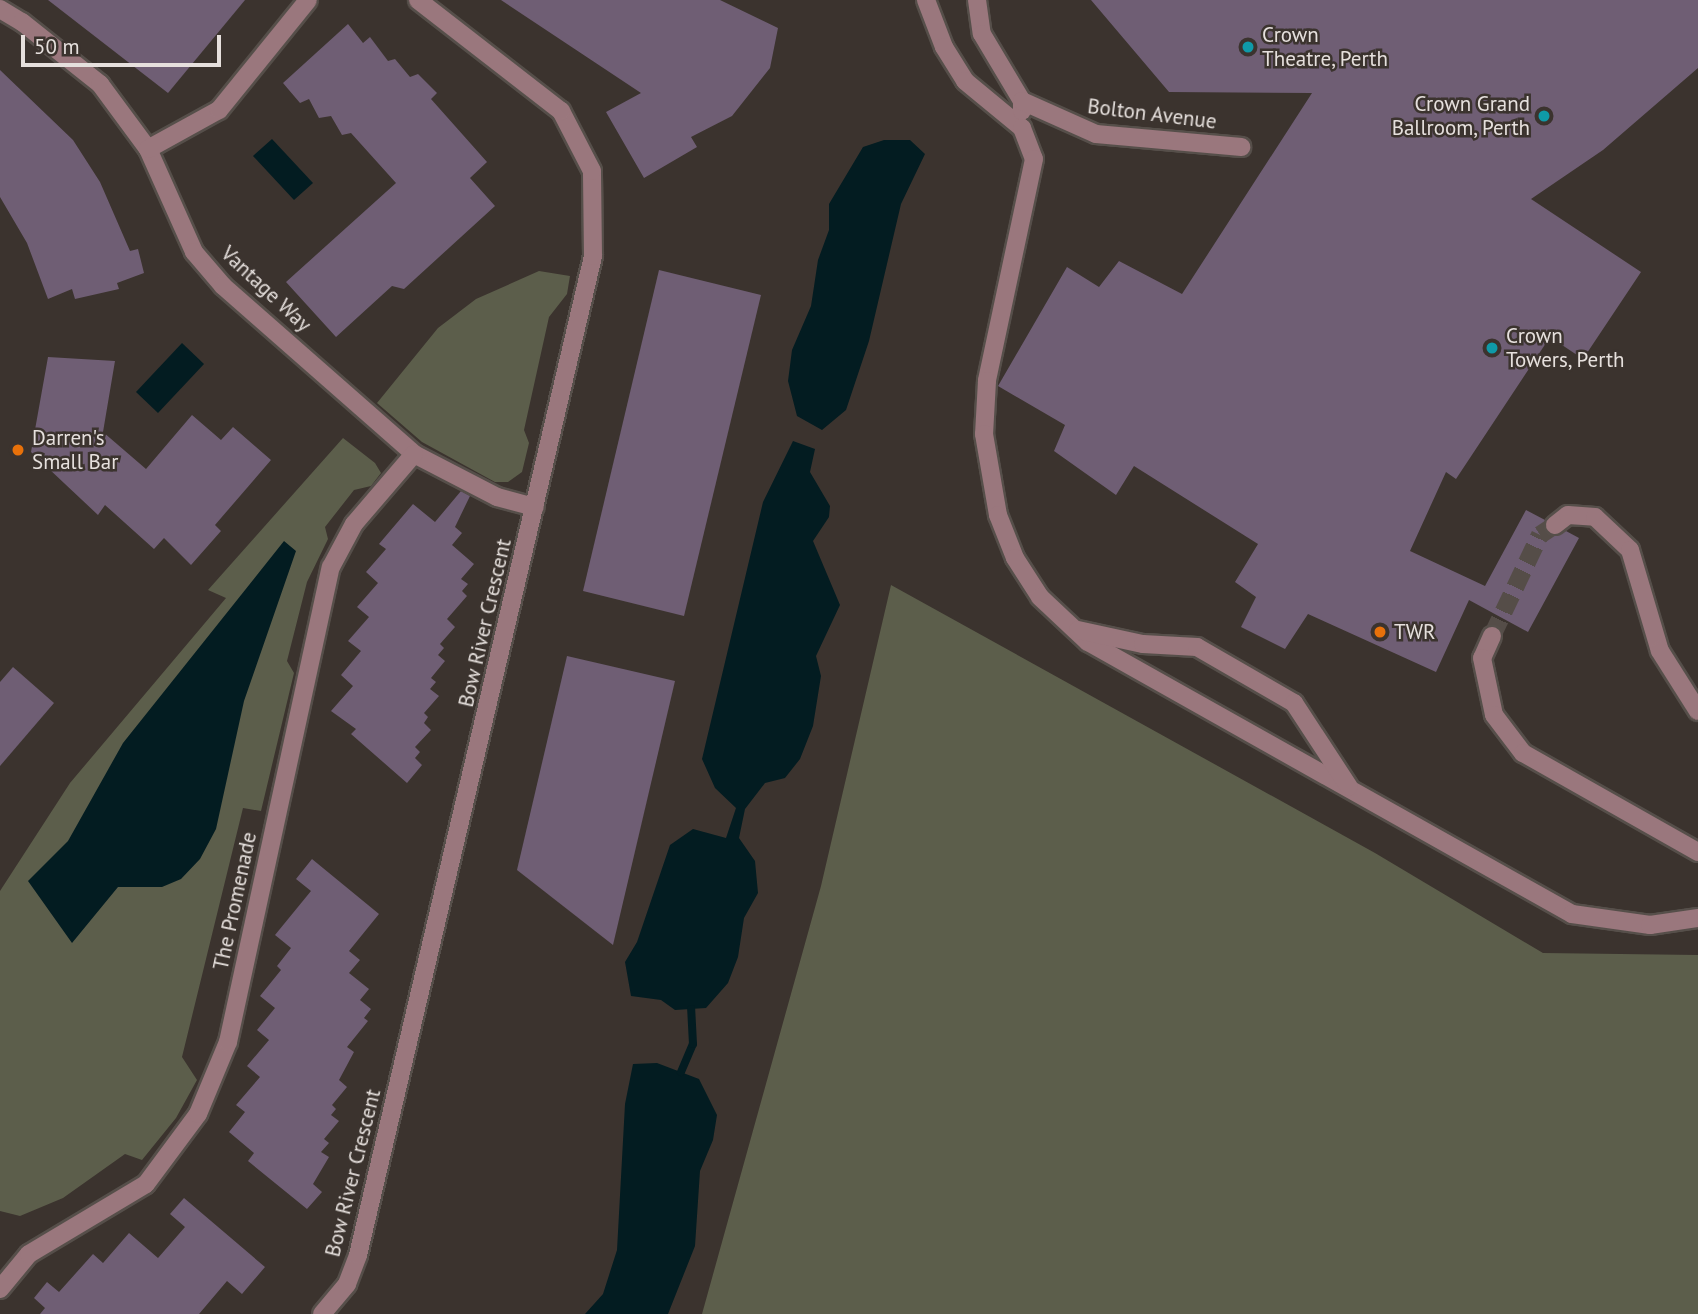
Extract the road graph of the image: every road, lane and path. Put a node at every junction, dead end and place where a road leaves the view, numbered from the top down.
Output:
1 (308, 0) edge
2 (418, 0) edge
3 (926, 0) edge
4 (977, 0) edge
5 (0, 9) edge
6 (1022, 101) junction
7 (1022, 128) junction
8 (1241, 147) dead end
9 (148, 149) junction
10 (414, 454) junction
11 (535, 507) junction
12 (1555, 525) tunnel mouth
13 (1075, 629) junction
14 (1492, 636) tunnel mouth
15 (1698, 711) edge
16 (1351, 790) junction
17 (1698, 852) edge
18 (1698, 918) edge
19 (0, 1289) edge
20 (322, 1314) edge

1 - 9 street
2 - 11 street, Bow River Crescent
3 - 7 street
4 - 6 street
5 - 9 street, Vantage Way
6 - 7 street
6 - 8 street, Bolton Avenue
7 - 13 street
9 - 10 street, Vantage Way
10 - 11 street, Vantage Way
10 - 19 street, The Promenade
11 - 20 street, Bow River Crescent
12 - 15 street
13 - 16 street
13 - 16 street
14 - 17 street
16 - 18 street

